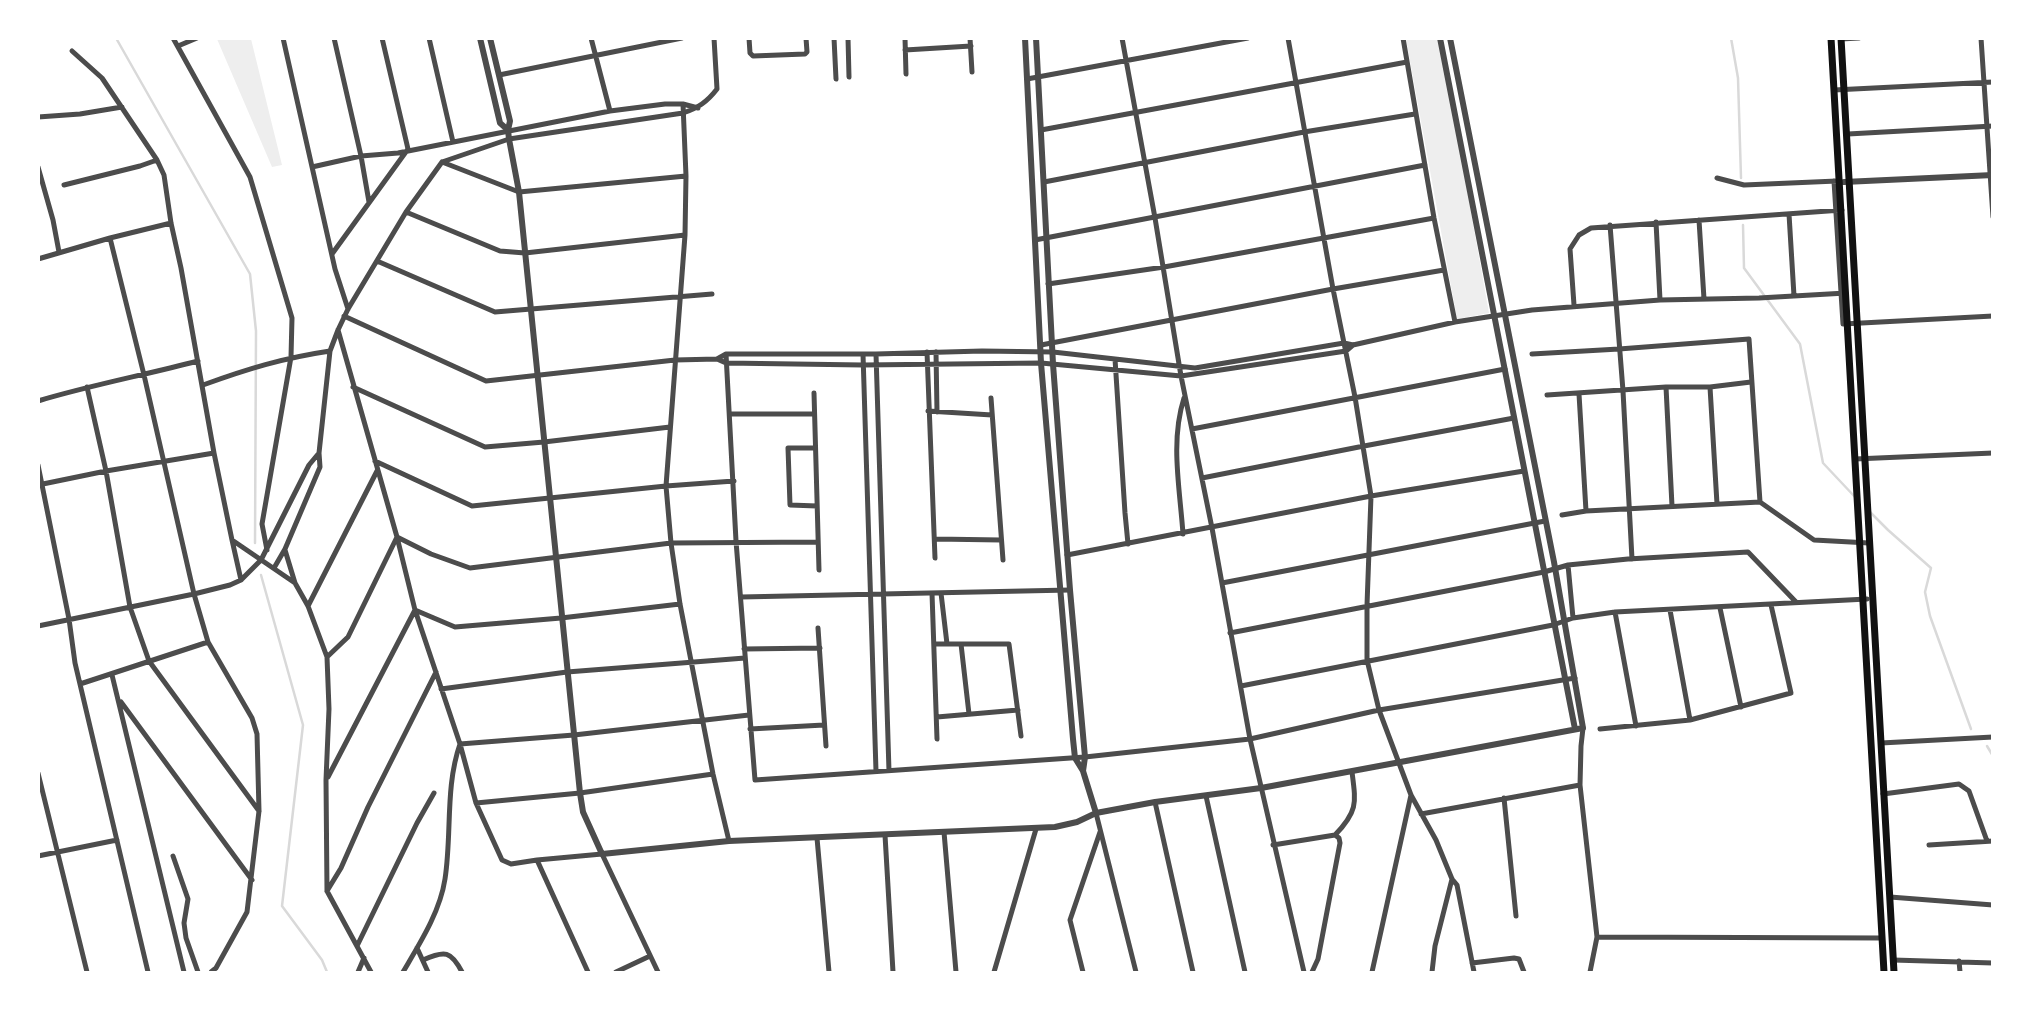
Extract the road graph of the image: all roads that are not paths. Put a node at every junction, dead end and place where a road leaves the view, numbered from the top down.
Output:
1 (173, 38) edge
2 (197, 38) edge
3 (283, 38) edge
4 (334, 38) edge
5 (382, 38) edge
6 (429, 38) edge
7 (480, 38) edge
8 (490, 38) edge
9 (591, 38) edge
10 (682, 38) edge
11 (714, 38) edge
12 (749, 38) edge
13 (806, 38) edge
14 (834, 38) edge
15 (848, 38) edge
16 (905, 38) edge
17 (1025, 38) edge
18 (1036, 38) edge
19 (1122, 38) edge
20 (1248, 38) edge
21 (1288, 38) edge
22 (1403, 38) edge
23 (1440, 38) edge
24 (1450, 38) edge
25 (1831, 38) edge
26 (1859, 38) edge
27 (1981, 38) edge
28 (1841, 39) edge
29 (970, 42) edge
30 (178, 46) junction
31 (905, 50) junction
32 (72, 51) dead end
33 (595, 57) junction
34 (1126, 60) junction
35 (1407, 62) junction
36 (972, 72) dead end
37 (906, 74) dead end
38 (499, 75) junction
39 (849, 77) dead end
40 (1037, 77) junction
41 (836, 79) dead end
42 (1027, 79) junction
43 (1295, 82) junction
44 (1983, 82) junction
45 (1993, 82) edge
46 (1835, 90) junction
47 (1845, 90) junction
48 (683, 104) junction
49 (122, 107) junction
50 (698, 108) junction
51 (610, 111) junction
52 (683, 113) junction
53 (1135, 113) junction
54 (1415, 114) junction
55 (38, 117) edge
56 (1466, 119) junction
57 (1456, 121) junction
58 (1990, 126) edge
59 (508, 130) junction
60 (1041, 130) junction
61 (1304, 132) junction
62 (1847, 134) junction
63 (509, 139) junction
64 (453, 142) junction
65 (408, 149) junction
66 (361, 156) junction
67 (157, 160) junction
68 (442, 162) junction
69 (1145, 164) junction
70 (1425, 165) junction
71 (38, 167) edge
72 (312, 167) junction
73 (1991, 175) edge
74 (685, 176) junction
75 (1717, 178) dead end
76 (1837, 181) junction
77 (1851, 182) junction
78 (1044, 183) junction
79 (64, 185) dead end
80 (1315, 186) junction
81 (519, 192) junction
82 (369, 202) junction
83 (1839, 211) junction
84 (406, 212) junction
85 (1789, 214) junction
86 (1993, 217) edge
87 (1155, 218) junction
88 (1434, 218) junction
89 (1699, 220) junction
90 (1656, 222) junction
91 (171, 223) junction
92 (1609, 225) junction
93 (685, 235) junction
94 (1324, 237) junction
95 (110, 238) junction
96 (1046, 239) junction
97 (1490, 239) junction
98 (1035, 240) junction
99 (1480, 241) junction
100 (59, 252) junction
101 (525, 253) junction
102 (332, 254) junction
103 (38, 259) edge
104 (377, 261) junction
105 (1164, 267) junction
106 (1444, 270) junction
107 (1048, 284) junction
108 (1333, 289) junction
109 (1844, 293) junction
110 (712, 294) dead end
111 (679, 295) junction
112 (1794, 296) junction
113 (1703, 299) junction
114 (1660, 300) junction
115 (1615, 303) junction
116 (1574, 305) junction
117 (348, 309) junction
118 (532, 309) junction
119 (1505, 313) junction
120 (1494, 315) junction
121 (344, 316) junction
122 (1993, 316) edge
123 (1173, 320) junction
124 (1455, 322) junction
125 (1853, 323) junction
126 (338, 330) junction
127 (1052, 343) junction
128 (1345, 347) junction
129 (1041, 349) junction
130 (1619, 349) junction
131 (330, 351) junction
132 (927, 352) junction
133 (936, 352) junction
134 (1052, 352) junction
135 (726, 354) junction
136 (863, 354) junction
137 (876, 354) junction
138 (1532, 354) dead end
139 (291, 356) junction
140 (718, 359) junction
141 (1115, 359) junction
142 (675, 360) junction
143 (198, 361) junction
144 (726, 363) junction
145 (1041, 363) junction
146 (927, 364) junction
147 (936, 364) junction
148 (1053, 364) junction
149 (863, 365) junction
150 (875, 365) junction
151 (1180, 367) junction
152 (1505, 369) junction
153 (1116, 370) junction
154 (144, 375) junction
155 (538, 375) junction
156 (1181, 376) junction
157 (1752, 382) junction
158 (203, 385) junction
159 (87, 387) junction
160 (353, 387) junction
161 (1666, 387) junction
162 (1710, 387) junction
163 (1623, 391) junction
164 (814, 393) dead end
165 (1579, 394) junction
166 (1185, 395) junction
167 (1547, 395) dead end
168 (1355, 397) junction
169 (991, 398) dead end
170 (38, 401) edge
171 (928, 411) junction
172 (937, 412) junction
173 (730, 414) junction
174 (813, 414) junction
175 (992, 415) junction
176 (1514, 418) junction
177 (670, 427) junction
178 (1192, 429) junction
179 (544, 442) junction
180 (1364, 446) junction
181 (815, 448) junction
182 (214, 453) junction
183 (319, 453) junction
184 (1993, 453) edge
185 (1860, 460) junction
186 (375, 461) junction
187 (164, 462) junction
188 (38, 465) edge
189 (1060, 465) junction
190 (1050, 466) junction
191 (378, 470) junction
192 (106, 471) junction
193 (1524, 471) junction
194 (879, 477) junction
195 (867, 478) junction
196 (1202, 478) junction
197 (734, 481) junction
198 (41, 484) edge
199 (666, 486) junction
200 (1371, 496) junction
201 (1862, 497) junction
202 (551, 498) junction
203 (1760, 502) junction
204 (1717, 504) junction
205 (817, 506) junction
206 (1672, 506) junction
207 (1628, 508) junction
208 (1586, 511) junction
209 (1562, 515) dead end
210 (1545, 521) junction
211 (1534, 523) junction
212 (1212, 528) junction
213 (1183, 534) junction
214 (397, 537) junction
215 (935, 539) junction
216 (232, 540) junction
217 (1001, 540) junction
218 (736, 541) junction
219 (818, 542) junction
220 (671, 543) junction
221 (1864, 543) junction
222 (1128, 544) junction
223 (267, 550) junction
224 (285, 550) junction
225 (1369, 554) junction
226 (1067, 555) junction
227 (556, 557) junction
228 (935, 558) dead end
229 (1003, 559) dead end
230 (1632, 559) junction
231 (261, 560) junction
232 (1568, 565) junction
233 (274, 568) junction
234 (1554, 568) junction
235 (819, 570) dead end
236 (1544, 572) junction
237 (241, 580) junction
238 (295, 583) junction
239 (1222, 583) junction
240 (1060, 590) junction
241 (1070, 590) junction
242 (883, 593) junction
243 (932, 593) junction
244 (941, 593) junction
245 (194, 594) junction
246 (870, 594) junction
247 (741, 597) junction
248 (1868, 599) junction
249 (1796, 602) junction
250 (680, 604) junction
251 (1367, 605) junction
252 (1771, 605) junction
253 (308, 606) junction
254 (130, 607) junction
255 (1720, 608) junction
256 (415, 610) junction
257 (1670, 610) junction
258 (1615, 612) junction
259 (561, 618) junction
260 (1573, 618) junction
261 (69, 619) junction
262 (1564, 621) junction
263 (1553, 625) junction
264 (38, 626) edge
265 (818, 628) dead end
266 (1230, 633) junction
267 (208, 642) junction
268 (934, 644) junction
269 (947, 644) junction
270 (961, 644) junction
271 (820, 648) junction
272 (744, 649) junction
273 (327, 657) junction
274 (745, 658) junction
275 (1367, 660) junction
276 (149, 661) junction
277 (693, 662) junction
278 (436, 672) junction
279 (568, 672) junction
280 (112, 675) junction
281 (1576, 678) junction
282 (1565, 680) junction
283 (80, 684) junction
284 (1241, 686) junction
285 (441, 689) junction
286 (118, 698) junction
287 (1741, 708) junction
288 (1018, 710) junction
289 (1379, 710) junction
290 (969, 714) junction
291 (749, 715) junction
292 (937, 717) junction
293 (703, 720) junction
294 (1690, 720) junction
295 (824, 725) junction
296 (1636, 726) junction
297 (1583, 728) junction
298 (750, 729) junction
299 (1575, 729) junction
300 (1600, 729) dead end
301 (574, 735) junction
302 (1021, 736) dead end
303 (1993, 737) edge
304 (937, 739) dead end
305 (1250, 739) junction
306 (1881, 743) junction
307 (460, 744) junction
308 (825, 746) dead end
309 (1581, 746) junction
310 (1085, 757) junction
311 (1075, 758) junction
312 (1399, 762) junction
313 (876, 771) junction
314 (889, 771) junction
315 (1083, 771) junction
316 (1352, 772) junction
317 (38, 773) edge
318 (713, 774) junction
319 (326, 780) junction
320 (1580, 785) junction
321 (1261, 788) junction
322 (434, 793) dead end
323 (580, 793) junction
324 (1884, 794) junction
325 (1411, 795) junction
326 (1206, 796) junction
327 (1504, 798) junction
328 (1154, 802) junction
329 (476, 803) junction
330 (259, 811) junction
331 (1885, 811) junction
332 (1875, 812) junction
333 (1096, 813) junction
334 (1421, 814) junction
335 (1036, 829) junction
336 (1101, 831) junction
337 (944, 832) junction
338 (885, 835) junction
339 (1335, 835) junction
340 (817, 838) junction
341 (117, 840) junction
342 (729, 841) junction
343 (1990, 841) edge
344 (1273, 845) junction
345 (1929, 845) dead end
346 (57, 852) junction
347 (602, 854) junction
348 (38, 856) edge
349 (173, 856) dead end
350 (537, 860) junction
351 (1452, 879) junction
352 (252, 880) junction
353 (327, 891) junction
354 (1890, 897) junction
355 (1993, 905) edge
356 (1516, 916) dead end
357 (1597, 937) junction
358 (1882, 938) junction
359 (357, 946) junction
360 (417, 948) junction
361 (650, 956) junction
362 (364, 958) junction
363 (422, 960) junction
364 (1893, 960) junction
365 (1959, 961) junction
366 (1472, 963) junction
367 (1993, 963) edge
368 (87, 972) edge
369 (147, 972) edge
370 (184, 972) edge
371 (198, 972) edge
372 (211, 972) edge
373 (358, 972) edge
374 (371, 972) edge
375 (403, 972) edge
376 (428, 972) edge
377 (462, 972) edge
378 (589, 972) edge
379 (616, 972) edge
380 (658, 972) edge
381 (829, 972) edge
382 (893, 972) edge
383 (956, 972) edge
384 (994, 972) edge
385 (1083, 972) edge
386 (1136, 972) edge
387 (1193, 972) edge
388 (1245, 972) edge
389 (1304, 972) edge
390 (1312, 972) edge
391 (1372, 972) edge
392 (1432, 972) edge
393 (1474, 972) edge
394 (1524, 972) edge
395 (1590, 972) edge
396 (1884, 972) edge
397 (1894, 972) edge
398 (1960, 972) edge

1 - 30 street
2 - 30 street
3 - 72 street
4 - 66 street
5 - 65 street
6 - 64 street
7 - 59 street
8 - 38 street
9 - 33 street
10 - 33 street
11 - 50 street
12 - 13 street
14 - 41 street
15 - 39 street
16 - 31 street
17 - 42 street
18 - 40 street
19 - 34 street
20 - 34 street
21 - 43 street
22 - 35 street
23 - 57 street
24 - 56 street
25 - 46 main road
26 - 28 street
27 - 44 street
28 - 47 main road
29 - 31 street
29 - 36 street
30 - 139 street
31 - 37 street
32 - 49 street
33 - 38 street
33 - 51 street
34 - 40 street
34 - 53 street
35 - 43 street
35 - 54 street
38 - 59 street
40 - 42 street
40 - 60 street
42 - 98 street
43 - 53 street
43 - 61 street
44 - 45 street
44 - 47 street
44 - 58 street
46 - 47 street
46 - 76 main road
47 - 62 main road
48 - 50 street
48 - 51 street
48 - 52 street
49 - 55 street
49 - 67 street
50 - 52 street
51 - 59 street
52 - 63 street
52 - 74 street
53 - 60 street
53 - 69 street
54 - 61 street
54 - 70 street
56 - 57 street
56 - 97 street
57 - 99 street
58 - 62 street
58 - 73 street
59 - 63 street
59 - 64 street
60 - 78 street
61 - 69 street
61 - 80 street
62 - 77 main road
63 - 68 street
63 - 81 street
64 - 65 street
65 - 66 street
65 - 82 street
66 - 72 street
66 - 82 street
67 - 79 street
67 - 91 street
68 - 81 street
68 - 84 street
69 - 78 street
69 - 87 street
70 - 80 street
70 - 88 street
71 - 100 street
72 - 102 street
73 - 77 street
73 - 86 street
74 - 81 street
74 - 93 street
75 - 76 street
76 - 77 street
76 - 83 main road
77 - 125 main road
78 - 96 street
80 - 87 street
80 - 94 street
81 - 101 street
82 - 102 street
83 - 85 street
83 - 109 main road
84 - 101 street
84 - 104 street
85 - 89 street
85 - 112 street
87 - 96 street
87 - 105 street
88 - 94 street
88 - 106 street
89 - 90 street
89 - 113 street
90 - 92 street
90 - 114 street
91 - 95 street
91 - 143 street
92 - 115 street
92 - 116 street
93 - 101 street
93 - 111 street
94 - 105 street
94 - 108 street
95 - 100 street
95 - 154 street
96 - 98 street
96 - 107 street
97 - 99 street
97 - 119 street
98 - 129 street
99 - 120 street
100 - 103 street
101 - 118 street
102 - 117 street
104 - 117 street
104 - 118 street
105 - 107 street
105 - 123 street
106 - 108 street
106 - 124 street
107 - 127 street
108 - 123 street
108 - 128 street
109 - 112 street
109 - 125 main road
110 - 111 street
111 - 118 street
111 - 142 street
112 - 113 street
113 - 114 street
114 - 115 street
115 - 116 street
115 - 130 street
116 - 119 street
117 - 121 street
118 - 155 street
119 - 120 street
119 - 210 street
120 - 124 street
120 - 152 street
121 - 126 street
121 - 155 street
122 - 125 street
123 - 127 street
123 - 151 street
124 - 128 street
125 - 185 main road
126 - 131 street
126 - 160 street
127 - 129 street
127 - 134 street
128 - 151 street
128 - 156 street
128 - 168 street
129 - 133 street
129 - 134 street
129 - 145 street
130 - 138 street
130 - 157 street
130 - 163 street
131 - 139 street
131 - 183 street
132 - 133 street
132 - 137 street
132 - 146 street
133 - 147 street
134 - 141 street
134 - 148 street
135 - 136 street
135 - 140 street
135 - 144 street
136 - 137 street
136 - 149 street
137 - 150 street
139 - 158 street
139 - 223 street
140 - 142 street
140 - 144 street
141 - 151 street
141 - 153 street
142 - 155 street
142 - 177 street
143 - 154 street
143 - 158 street
144 - 149 street
144 - 173 street
145 - 147 street
145 - 148 street
145 - 190 street
146 - 147 street
146 - 150 street
146 - 171 street
147 - 172 street
148 - 153 street
148 - 189 street
149 - 150 street
149 - 195 street
150 - 194 street
151 - 156 street
152 - 168 street
152 - 176 street
153 - 156 street
153 - 222 street
154 - 159 street
154 - 187 street
155 - 179 street
156 - 166 street
157 - 162 street
157 - 203 street
158 - 182 street
159 - 170 street
159 - 192 street
160 - 179 street
160 - 186 street
161 - 162 street
161 - 163 street
161 - 206 street
162 - 204 street
163 - 165 street
163 - 207 street
164 - 174 street
165 - 167 street
165 - 208 street
166 - 178 street
166 - 213 street
168 - 178 street
168 - 180 street
169 - 175 street
171 - 172 street
171 - 215 street
172 - 175 street
173 - 174 street
173 - 197 street
174 - 181 street
175 - 217 street
176 - 180 street
176 - 193 street
177 - 179 street
177 - 199 street
178 - 196 street
179 - 202 street
180 - 196 street
180 - 200 street
181 - 205 street
181 - 205 street
182 - 187 street
182 - 216 street
183 - 223 street
183 - 224 street
184 - 185 street
185 - 201 main road
186 - 191 street
186 - 202 street
187 - 192 street
187 - 245 street
188 - 198 street
189 - 190 street
189 - 226 street
190 - 240 street
191 - 214 street
191 - 253 street
192 - 198 street
192 - 254 street
193 - 200 street
193 - 211 street
194 - 195 street
194 - 242 street
195 - 246 street
196 - 212 street
197 - 199 street
197 - 218 street
198 - 261 street
199 - 202 street
199 - 220 street
200 - 212 street
200 - 225 street
201 - 221 main road
201 - 221 main road
202 - 227 street
203 - 204 street
203 - 221 street
204 - 206 street
205 - 219 street
206 - 207 street
207 - 208 street
207 - 230 street
208 - 209 street
210 - 211 street
210 - 234 street
211 - 225 street
211 - 236 street
212 - 213 street
212 - 239 street
213 - 222 street
214 - 227 street
214 - 256 street
214 - 273 street
215 - 217 street
215 - 228 street
216 - 231 street
216 - 237 street
217 - 229 street
218 - 219 street
218 - 220 street
218 - 247 street
219 - 235 street
220 - 227 street
220 - 250 street
221 - 248 main road
222 - 226 street
223 - 231 street
224 - 233 street
224 - 238 street
225 - 239 street
225 - 251 street
226 - 241 street
227 - 259 street
230 - 232 street
230 - 249 street
231 - 233 street
231 - 237 street
232 - 234 street
232 - 260 street
233 - 238 street
234 - 236 street
234 - 262 street
236 - 251 street
236 - 263 street
237 - 245 street
238 - 253 street
239 - 266 street
240 - 241 street
240 - 244 street
240 - 311 street
241 - 310 street
242 - 243 street
242 - 246 street
242 - 314 street
243 - 244 street
243 - 268 street
244 - 269 street
245 - 254 street
245 - 267 street
246 - 247 street
246 - 313 street
247 - 272 street
248 - 249 street
248 - 306 main road
248 - 332 main road
249 - 252 street
250 - 259 street
250 - 277 street
251 - 266 street
251 - 275 street
252 - 255 street
252 - 287 street
253 - 273 street
254 - 261 street
254 - 276 street
255 - 257 street
255 - 287 street
256 - 259 street
256 - 278 street
256 - 319 street
257 - 258 street
257 - 294 street
258 - 260 street
258 - 296 street
259 - 279 street
260 - 262 street
261 - 264 street
261 - 283 street
262 - 263 street
262 - 281 street
263 - 275 street
263 - 282 street
265 - 271 street
266 - 284 street
267 - 276 street
267 - 330 street
268 - 269 street
268 - 292 street
269 - 270 street
270 - 288 street
270 - 290 street
271 - 272 street
271 - 295 street
272 - 274 street
273 - 319 street
274 - 277 street
274 - 291 street
275 - 284 street
275 - 289 street
276 - 280 street
276 - 330 street
277 - 279 street
277 - 293 street
278 - 285 street
278 - 353 street
279 - 285 street
279 - 301 street
280 - 283 street
280 - 286 street
281 - 282 street
281 - 297 street
282 - 289 street
282 - 299 street
283 - 341 street
284 - 305 street
285 - 307 street
286 - 352 street
286 - 370 street
287 - 294 street
288 - 290 street
288 - 302 street
289 - 305 street
289 - 312 street
290 - 292 street
291 - 293 street
291 - 298 street
292 - 304 street
293 - 301 street
293 - 318 street
294 - 296 street
295 - 298 street
295 - 308 street
296 - 300 street
297 - 299 street
297 - 309 street
298 - 313 street
299 - 309 street
299 - 312 street
301 - 307 street
301 - 323 street
303 - 306 street
305 - 310 street
305 - 321 street
306 - 324 main road
307 - 329 street
307 - 360 street
309 - 320 street
310 - 311 street
310 - 315 street
311 - 314 street
311 - 315 street
312 - 316 street
312 - 325 street
313 - 314 street
315 - 333 street
316 - 321 street
316 - 339 street
317 - 346 street
318 - 323 street
318 - 342 street
319 - 353 street
320 - 327 street
320 - 357 street
321 - 326 street
321 - 344 street
322 - 359 street
323 - 329 street
323 - 347 street
324 - 331 main road
324 - 343 street
325 - 334 street
325 - 391 street
326 - 328 street
326 - 388 street
327 - 334 street
327 - 356 street
328 - 333 street
328 - 387 street
329 - 350 street
330 - 352 street
331 - 332 main road
331 - 354 main road
332 - 358 main road
333 - 335 street
333 - 336 street
334 - 351 street
335 - 337 street
335 - 384 street
336 - 385 street
336 - 386 street
337 - 338 street
337 - 383 street
338 - 340 street
338 - 382 street
339 - 344 street
339 - 390 street
340 - 342 street
340 - 381 street
341 - 346 street
341 - 369 street
342 - 347 street
343 - 345 street
344 - 389 street
346 - 348 street
346 - 368 street
347 - 350 street
347 - 361 street
349 - 371 street
350 - 378 street
351 - 366 street
351 - 392 street
352 - 372 street
353 - 359 street
354 - 355 street
354 - 364 main road
357 - 358 street
357 - 395 street
358 - 396 main road
359 - 362 street
360 - 363 street
360 - 375 street
361 - 379 street
361 - 380 street
362 - 373 street
362 - 374 street
363 - 376 street
363 - 377 street
364 - 365 street
364 - 397 main road
365 - 367 street
365 - 398 street
366 - 393 street
366 - 394 street

